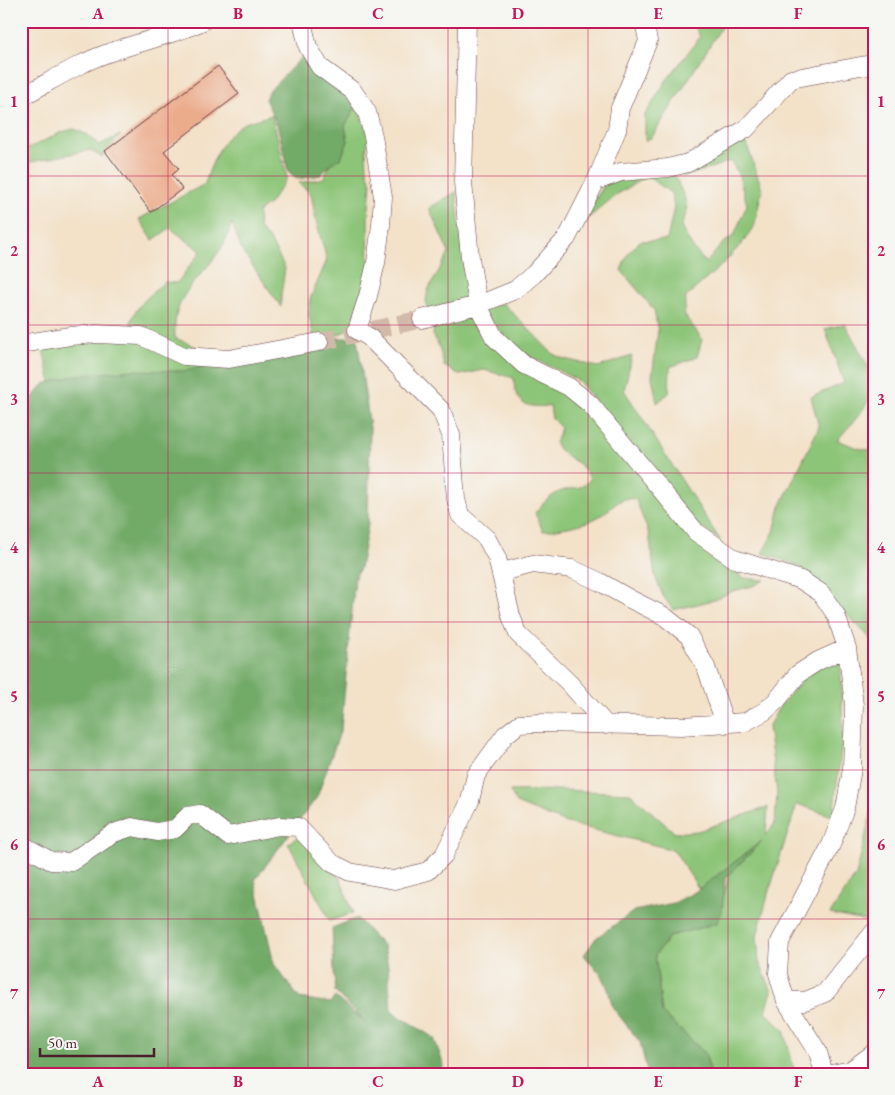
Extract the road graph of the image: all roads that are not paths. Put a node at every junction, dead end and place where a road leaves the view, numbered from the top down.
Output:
1 (302, 21) edge
2 (467, 21) edge
3 (644, 21) edge
4 (197, 22) edge
5 (874, 68) edge
6 (21, 97) edge
7 (596, 181) junction
8 (478, 305) junction
9 (422, 319) tunnel mouth
10 (319, 342) tunnel mouth
11 (21, 344) edge
12 (502, 572) junction
13 (847, 648) junction
14 (725, 724) junction
15 (606, 725) junction
16 (21, 844) edge
17 (874, 932) edge
18 (786, 1001) junction
19 (874, 1053) edge
20 (824, 1074) edge
21 (831, 1074) edge

1 - 12 street
2 - 8 street
3 - 7 street
4 - 6 street
5 - 7 street
7 - 8 street
8 - 9 street
8 - 13 street
10 - 11 street
12 - 14 street
12 - 15 street
13 - 14 street
13 - 18 street
14 - 15 street
15 - 16 street
17 - 18 street
18 - 20 street
19 - 21 street

